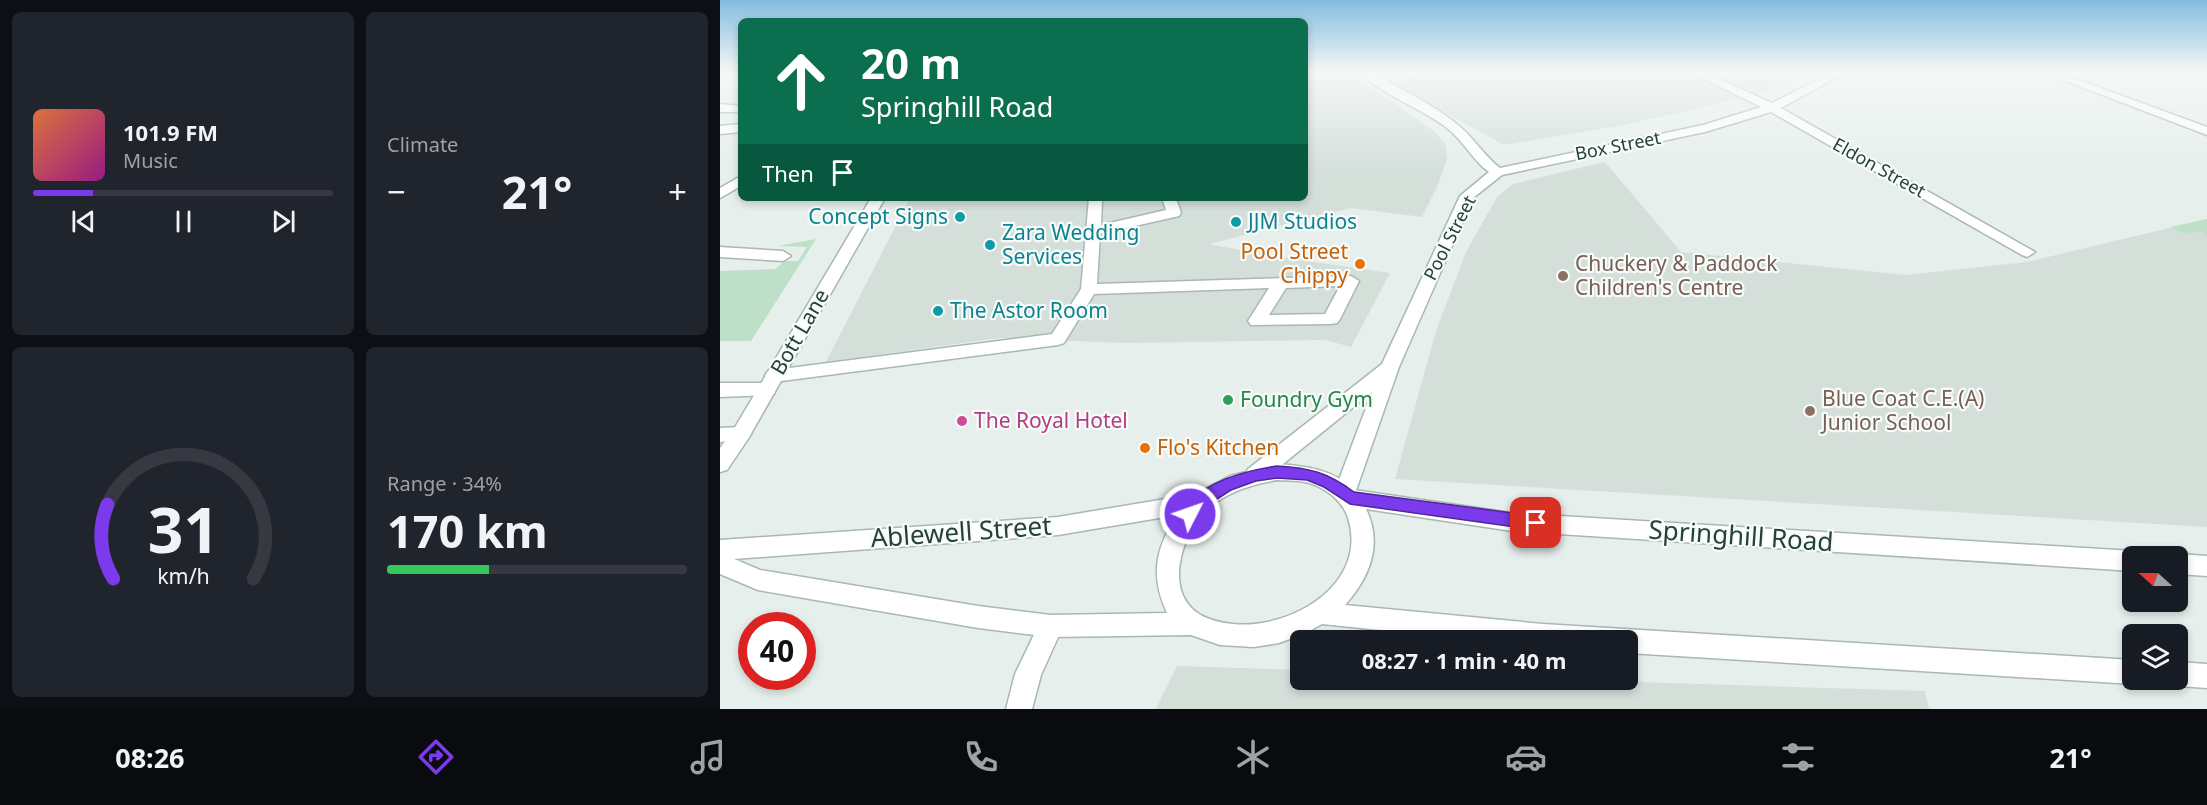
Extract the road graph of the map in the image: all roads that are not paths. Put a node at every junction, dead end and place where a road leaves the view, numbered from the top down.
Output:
1 (1420, 106) edge
2 (1768, 106) edge
3 (1776, 106) edge
4 (2140, 106) edge
5 (720, 108) edge
6 (1772, 108) junction
7 (737, 109) dead end
8 (738, 128) edge
9 (720, 130) edge
10 (2207, 131) edge
11 (1498, 172) junction
12 (738, 182) edge
13 (720, 194) edge
14 (876, 201) edge
15 (1095, 201) edge
16 (1169, 201) edge
17 (1093, 231) junction
18 (720, 252) edge
19 (2027, 252) dead end
20 (783, 256) dead end
21 (1281, 283) junction
22 (1089, 289) junction
23 (1390, 367) junction
24 (770, 383) junction
25 (720, 390) edge
26 (741, 434) junction
27 (720, 435) edge
28 (720, 464) edge
29 (1255, 475) junction
30 (1347, 496) junction
31 (1200, 502) junction
32 (720, 550) edge
33 (2122, 560) edge
34 (720, 563) edge
35 (2188, 565) edge
36 (2207, 566) edge
37 (1318, 613) junction
38 (1191, 624) junction
39 (1051, 626) junction
40 (1484, 630) edge
41 (1638, 642) edge
42 (2122, 671) edge
43 (2188, 675) edge
44 (2207, 676) edge
45 (1019, 709) edge

1 - 11 street
2 - 6 street, Eldon Street
3 - 6 street, Box Street
4 - 10 street
5 - 7 street
6 - 11 street, Box Street
6 - 19 street, Eldon Street
8 - 9 street
11 - 23 street, Pool Street
12 - 13 street
14 - 24 street, Bott Lane
15 - 17 street
16 - 17 street
17 - 22 street
18 - 20 street
21 - 21 street
21 - 22 street
22 - 24 street
23 - 29 street, Pool Street
23 - 30 street, Pool Street
24 - 25 street
24 - 26 street, Bott Lane
26 - 27 street
26 - 28 street, Bott Lane
29 - 30 street
29 - 31 street
30 - 33 street, Springhill Road
30 - 37 street
31 - 32 street, Ablewell Street
31 - 38 street
34 - 39 street
35 - 36 street
37 - 38 street
37 - 40 street
38 - 39 street
39 - 45 street
41 - 42 street
43 - 44 street

